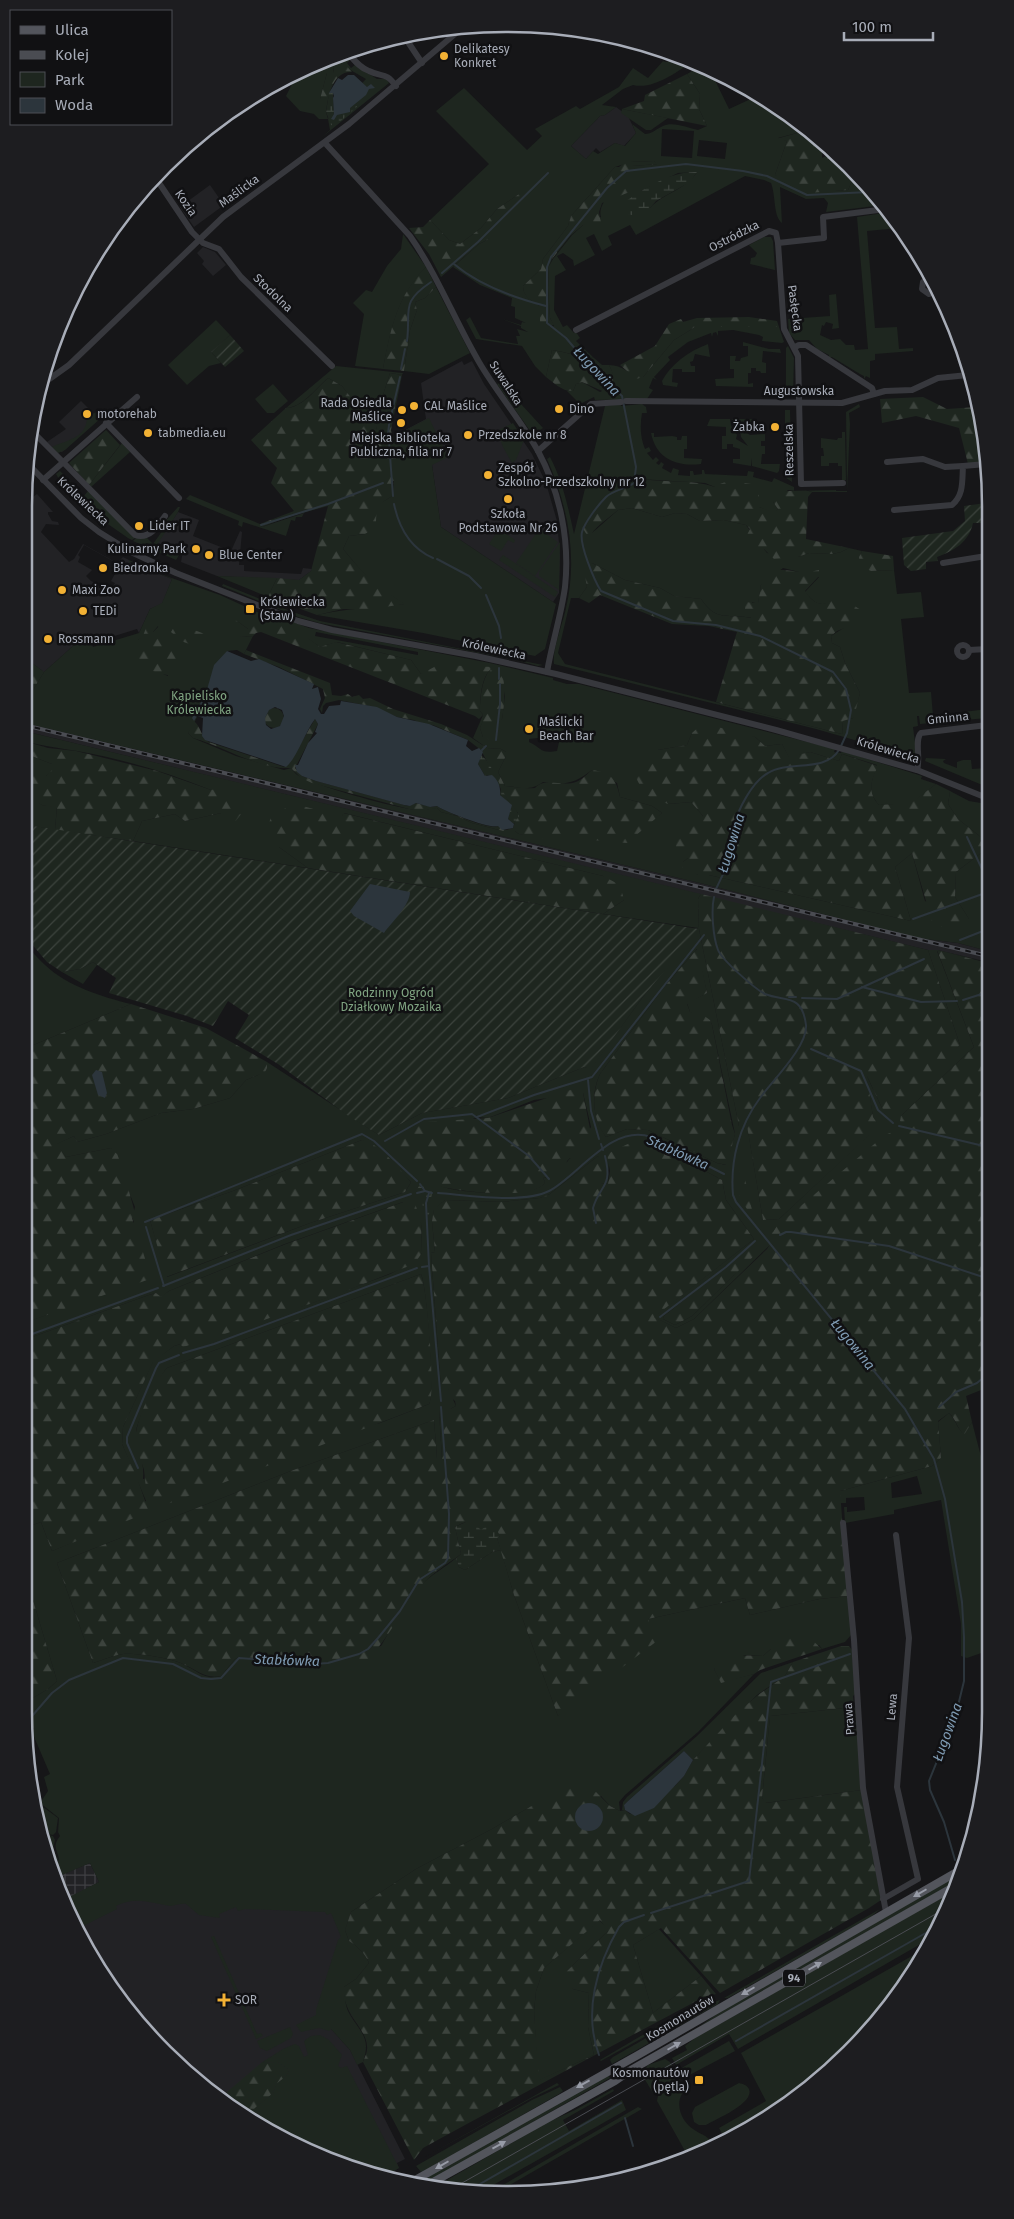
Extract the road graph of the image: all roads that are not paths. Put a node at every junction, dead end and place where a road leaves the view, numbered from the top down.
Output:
1 (453, 36) edge
2 (409, 43) edge
3 (353, 59) edge
4 (422, 63) junction
5 (396, 86) junction
6 (325, 143) junction
7 (160, 183) edge
8 (876, 209) edge
9 (199, 240) junction
10 (778, 243) junction
11 (924, 281) edge
12 (931, 293) edge
13 (576, 330) dead end
14 (795, 347) junction
15 (332, 366) dead end
16 (962, 376) edge
17 (51, 378) edge
18 (874, 394) junction
19 (137, 397) dead end
20 (799, 403) junction
21 (106, 423) junction
22 (38, 437) edge
23 (538, 451) junction
24 (62, 461) junction
25 (886, 462) dead end
26 (979, 465) edge
27 (963, 466) junction
28 (34, 471) edge
29 (43, 480) junction
30 (843, 484) dead end
31 (179, 498) dead end
32 (894, 510) dead end
33 (165, 516) dead end
34 (982, 557) edge
35 (943, 563) dead end
36 (982, 649) edge
37 (969, 650) dead end
38 (547, 672) junction
39 (982, 726) edge
40 (917, 770) junction
41 (982, 796) edge
42 (843, 1523) dead end
43 (896, 1535) dead end
44 (952, 1874) edge
45 (946, 1891) edge
46 (883, 1899) junction
47 (886, 1912) junction
48 (419, 2178) edge
49 (436, 2181) edge

1 - 4 street, Maślicka
2 - 4 street
3 - 5 street
4 - 5 street, Maślicka
5 - 6 street, Maślicka
6 - 9 street, Maślicka
6 - 23 street, Suwalska
7 - 9 street, Kozia
8 - 10 street
9 - 15 street, Stodolna
9 - 17 street, Maślicka
10 - 13 street, Ostródzka
10 - 14 street, Pasłęcka
11 - 12 street
14 - 18 street
14 - 20 street, Pasłęcka
16 - 18 street, Augustowska
18 - 20 street, Augustowska
19 - 21 street
20 - 23 street, Augustowska
20 - 30 street, Reszelska
21 - 24 street
21 - 31 street
22 - 24 street
23 - 38 street, Suwalska
24 - 29 street
24 - 33 street
25 - 27 street
26 - 27 street
27 - 32 street
28 - 29 street, Królewiecka
29 - 38 street, Królewiecka
34 - 35 street
36 - 37 street
38 - 40 street, Królewiecka
39 - 40 street, Gminna
40 - 41 street, Królewiecka
42 - 46 street, Prawa
43 - 46 street, Lewa
44 -> 47 main road, Kosmonautów / 94
49 -> 45 main road, Kosmonautów / 94
46 - 47 street, Prawa
47 -> 48 main road, Kosmonautów / 94

